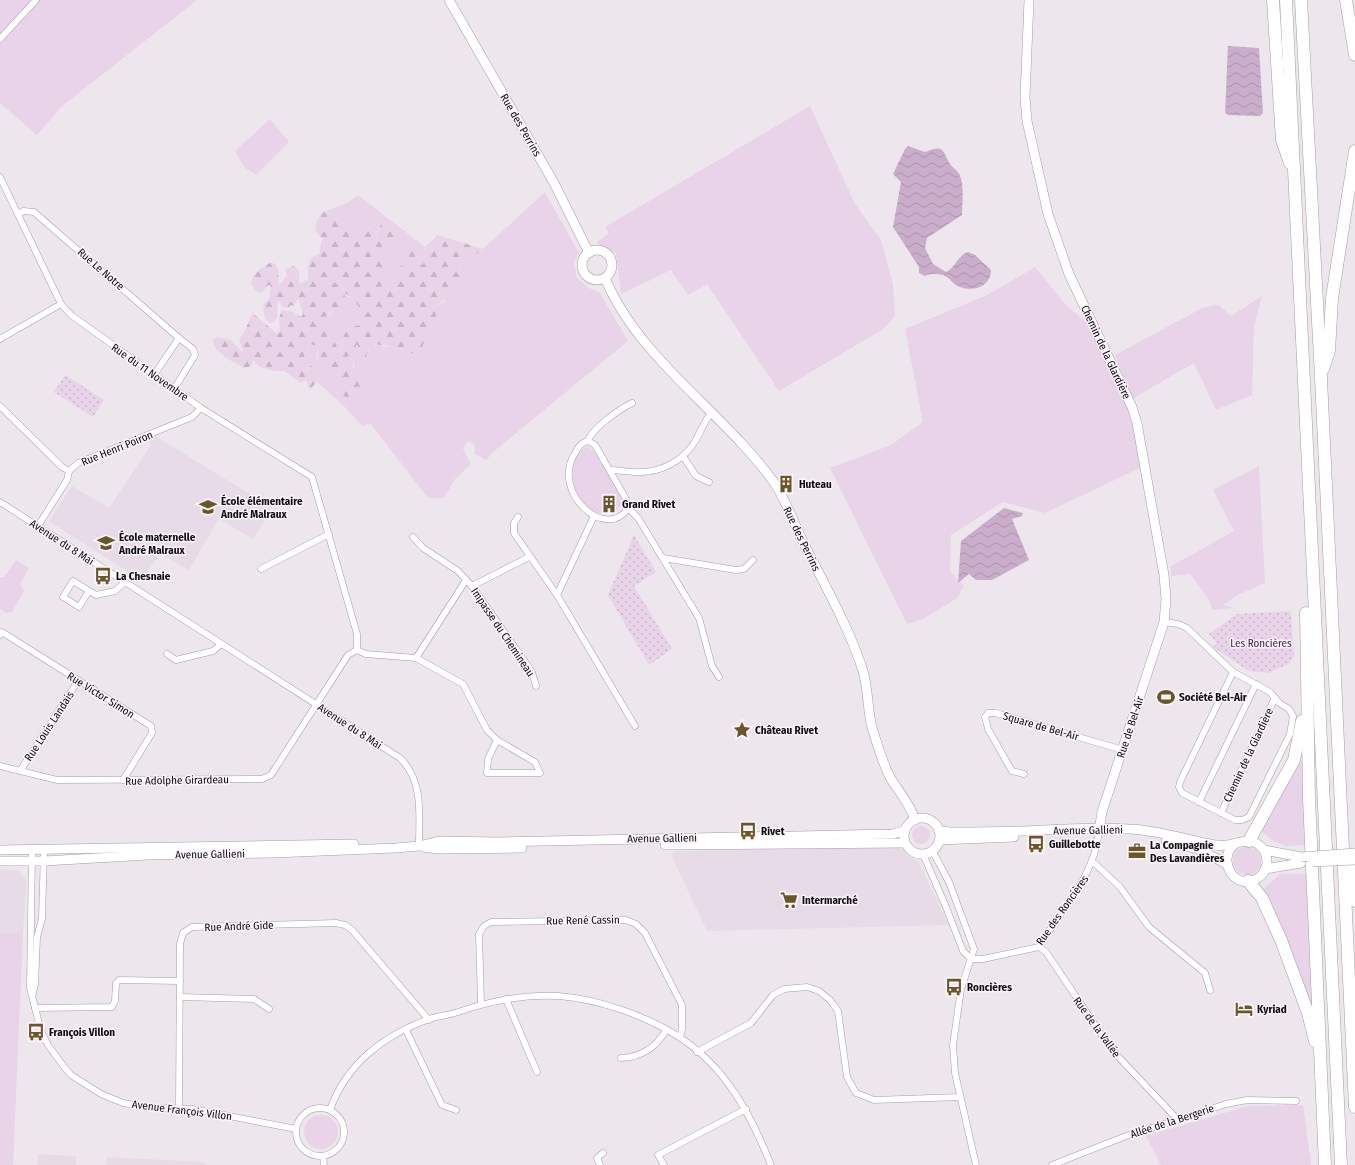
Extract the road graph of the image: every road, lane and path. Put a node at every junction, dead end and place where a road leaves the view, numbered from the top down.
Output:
1 (36, 0) edge
2 (449, 0) edge
3 (1029, 0) edge
4 (1273, 0) edge
5 (1286, 0) edge
6 (1301, 0) edge
7 (1346, 0) edge
8 (0, 39) edge
9 (1355, 55) edge
10 (1355, 151) edge
11 (1295, 175) junction
12 (0, 177) edge
13 (19, 214) junction
14 (589, 253) junction
15 (605, 278) junction
16 (61, 304) junction
17 (179, 338) junction
18 (0, 339) edge
19 (154, 375) junction
20 (1321, 378) junction
21 (174, 389) junction
22 (632, 403) dead end
23 (0, 406) edge
24 (201, 408) junction
25 (712, 412) junction
26 (588, 441) junction
27 (683, 456) junction
28 (610, 470) junction
29 (69, 471) junction
30 (709, 482) dead end
31 (0, 502) edge
32 (628, 508) junction
33 (594, 516) junction
34 (518, 517) dead end
35 (38, 526) junction
36 (329, 534) junction
37 (413, 537) dead end
38 (529, 558) junction
39 (663, 558) junction
40 (753, 560) dead end
41 (1312, 563) junction
42 (261, 569) dead end
43 (466, 580) junction
44 (124, 583) junction
45 (472, 586) junction
46 (89, 591) junction
47 (557, 595) junction
48 (1164, 622) junction
49 (0, 635) edge
50 (221, 644) junction
51 (357, 650) junction
52 (167, 654) dead end
53 (416, 658) junction
54 (1307, 668) junction
55 (1233, 672) junction
56 (719, 677) dead end
57 (78, 681) junction
58 (1256, 684) junction
59 (536, 686) dead end
60 (1276, 698) junction
61 (316, 704) junction
62 (635, 726) dead end
63 (497, 740) junction
64 (1123, 750) junction
65 (0, 766) edge
66 (20, 771) junction
67 (1024, 774) dead end
68 (123, 780) junction
69 (1199, 802) junction
70 (1221, 813) junction
71 (915, 820) junction
72 (1342, 820) junction
73 (905, 831) junction
74 (939, 831) junction
75 (1099, 831) junction
76 (939, 840) junction
77 (1249, 841) junction
78 (905, 843) junction
79 (1235, 844) junction
80 (419, 846) junction
81 (0, 850) edge
82 (32, 850) junction
83 (44, 850) junction
84 (932, 850) junction
85 (1264, 850) junction
86 (923, 854) junction
87 (1355, 854) edge
88 (1301, 860) junction
89 (1355, 860) edge
90 (0, 861) edge
91 (33, 861) junction
92 (44, 861) junction
93 (1092, 861) junction
94 (1226, 864) junction
95 (1265, 869) junction
96 (1248, 881) junction
97 (1355, 901) edge
98 (1039, 947) junction
99 (971, 959) junction
100 (180, 981) junction
101 (1210, 990) dead end
102 (33, 994) junction
103 (180, 997) junction
104 (506, 999) junction
105 (481, 1004) junction
106 (35, 1008) junction
107 (269, 1009) dead end
108 (429, 1020) junction
109 (406, 1030) junction
110 (666, 1030) junction
111 (680, 1037) junction
112 (697, 1052) junction
113 (621, 1058) dead end
114 (1321, 1071) junction
115 (537, 1072) dead end
116 (960, 1097) junction
117 (1296, 1101) dead end
118 (1355, 1107) edge
119 (179, 1109) junction
120 (746, 1109) junction
121 (330, 1110) junction
122 (456, 1110) dead end
123 (1178, 1120) junction
124 (296, 1129) junction
125 (603, 1153) dead end
126 (323, 1156) junction
127 (324, 1165) edge
128 (600, 1165) edge
129 (664, 1165) edge
130 (771, 1165) edge
131 (976, 1165) edge
132 (1052, 1165) edge
133 (1325, 1165) edge
134 (1341, 1165) edge

1 - 8 street
2 - 14 main road, Rue des Perrins
3 - 48 main road, Chemin de la Glardière
4 - 11 highway
5 - 11 highway
6 - 20 highway
7 - 9 highway
10 - 20 highway
11 - 41 highway
12 - 13 street, Rue du 11 Novembre
13 - 16 street, Rue du 11 Novembre
13 - 17 street, Rue Le Notre
14 - 15 main road
14 - 15 main road
15 - 25 main road, Rue des Perrins
16 - 18 street
16 - 19 street, Rue du 11 Novembre
17 - 19 street
17 - 21 street, Rue Le Notre
19 - 21 street, Rue du 11 Novembre
20 - 72 highway
21 - 24 street, Rue du 11 Novembre
22 - 26 street
23 - 29 street
24 - 29 street, Rue Henri Poiron
24 - 36 street, Rue du 11 Novembre
25 - 27 street
25 - 71 main road, Rue des Perrins
26 - 28 street
26 - 33 street
27 - 28 street
27 - 30 street
28 - 32 street
29 - 35 street, Rue Henri Poiron
31 - 35 street, Avenue du 8 Mai
32 - 33 street
32 - 39 street
33 - 47 street
34 - 38 street
35 - 44 street, Avenue du 8 Mai
36 - 42 street
36 - 51 street, Rue du 11 Novembre
37 - 43 street, Impasse du Chemineau
38 - 45 street
38 - 47 street
39 - 40 street
39 - 56 street
41 - 54 highway
41 - 134 highway
43 - 45 street, Impasse du Chemineau
43 - 53 street, Impasse du Chemineau
44 - 46 street
44 - 50 street, Avenue du 8 Mai
45 - 59 street, Impasse du Chemineau
46 - 46 street
47 - 62 street
48 - 55 street, Chemin de la Glardière
48 - 64 main road, Rue de Bel-Air
49 - 57 street, Rue Victor Simon
50 - 52 street
50 - 61 street, Avenue du 8 Mai
51 - 53 street
51 - 61 street
53 - 63 street
54 - 77 highway
54 - 114 highway
55 - 58 street, Chemin de la Glardière
55 - 69 street, Chemin de la Glardière
57 - 66 street, Rue Louis Landais
57 - 68 street, Rue Victor Simon
58 - 60 street, Chemin de la Glardière
58 - 69 street, Chemin de la Glardière
60 - 70 street, Chemin de la Glardière
60 - 70 street, Chemin de la Glardière
61 - 68 street, Rue Adolphe Girardeau
61 - 80 street, Avenue du 8 Mai
63 - 63 street
64 - 67 street, Square de Bel-Air
64 - 75 main road, Rue de Bel-Air
65 - 66 street, Rue Adolphe Girardeau
66 - 68 street, Rue Adolphe Girardeau
69 - 70 street, Chemin de la Glardière
71 - 73 main road
71 - 74 main road
72 - 97 highway
72 - 118 highway
73 - 78 main road
73 - 80 main road, Avenue Gallieni
74 - 75 main road, Avenue Gallieni
74 - 76 main road
75 - 76 main road, Avenue Gallieni
75 - 79 main road, Avenue Gallieni
75 - 93 street, Rue des Roncières
75 - 94 main road, Avenue Gallieni
76 - 84 main road
77 - 79 main road, Avenue Gallieni
77 - 85 main road
78 - 80 main road, Avenue Gallieni
78 - 86 main road
79 - 94 main road
80 - 83 main road, Avenue Gallieni
80 - 92 main road, Avenue Gallieni
81 - 82 main road, Avenue Gallieni
82 - 83 main road, Avenue Gallieni
82 - 91 street, Avenue François Villon
83 - 92 street, Avenue François Villon
84 - 86 main road
84 - 99 street
85 - 88 main road
85 - 95 main road
86 - 99 street
87 - 88 main road, bridge
88 - 89 main road, bridge
88 - 95 main road
90 - 91 main road, Avenue Gallieni
91 - 92 main road, Avenue Gallieni
91 - 102 street, Avenue François Villon
92 - 102 street, Avenue François Villon
93 - 98 street, Rue des Roncières
93 - 101 street
94 - 96 main road, Avenue Gallieni
95 - 96 main road
96 - 114 highway
98 - 99 street, Rue des Roncières
98 - 123 street, Rue de la Vallée
99 - 116 street
100 - 103 street, Rue André Gide
100 - 106 street
100 - 108 street, Rue André Gide
102 - 106 street, Avenue François Villon
103 - 107 street
103 - 119 street, Rue André Gide
104 - 105 street
104 - 110 street
104 - 115 street
105 - 108 street
105 - 111 street, Rue René Cassin
106 - 119 street, Avenue François Villon
108 - 109 street
109 - 121 street
109 - 122 street
110 - 111 street
110 - 113 street
111 - 112 street
112 - 116 street
112 - 120 street
114 - 133 highway
116 - 131 street
117 - 123 street, Allée de la Bergerie
119 - 124 street, Avenue François Villon
120 - 129 street
120 - 130 street
121 - 124 street
121 - 126 street
123 - 132 street, Allée de la Bergerie
124 - 126 street
125 - 128 street
126 - 127 street

